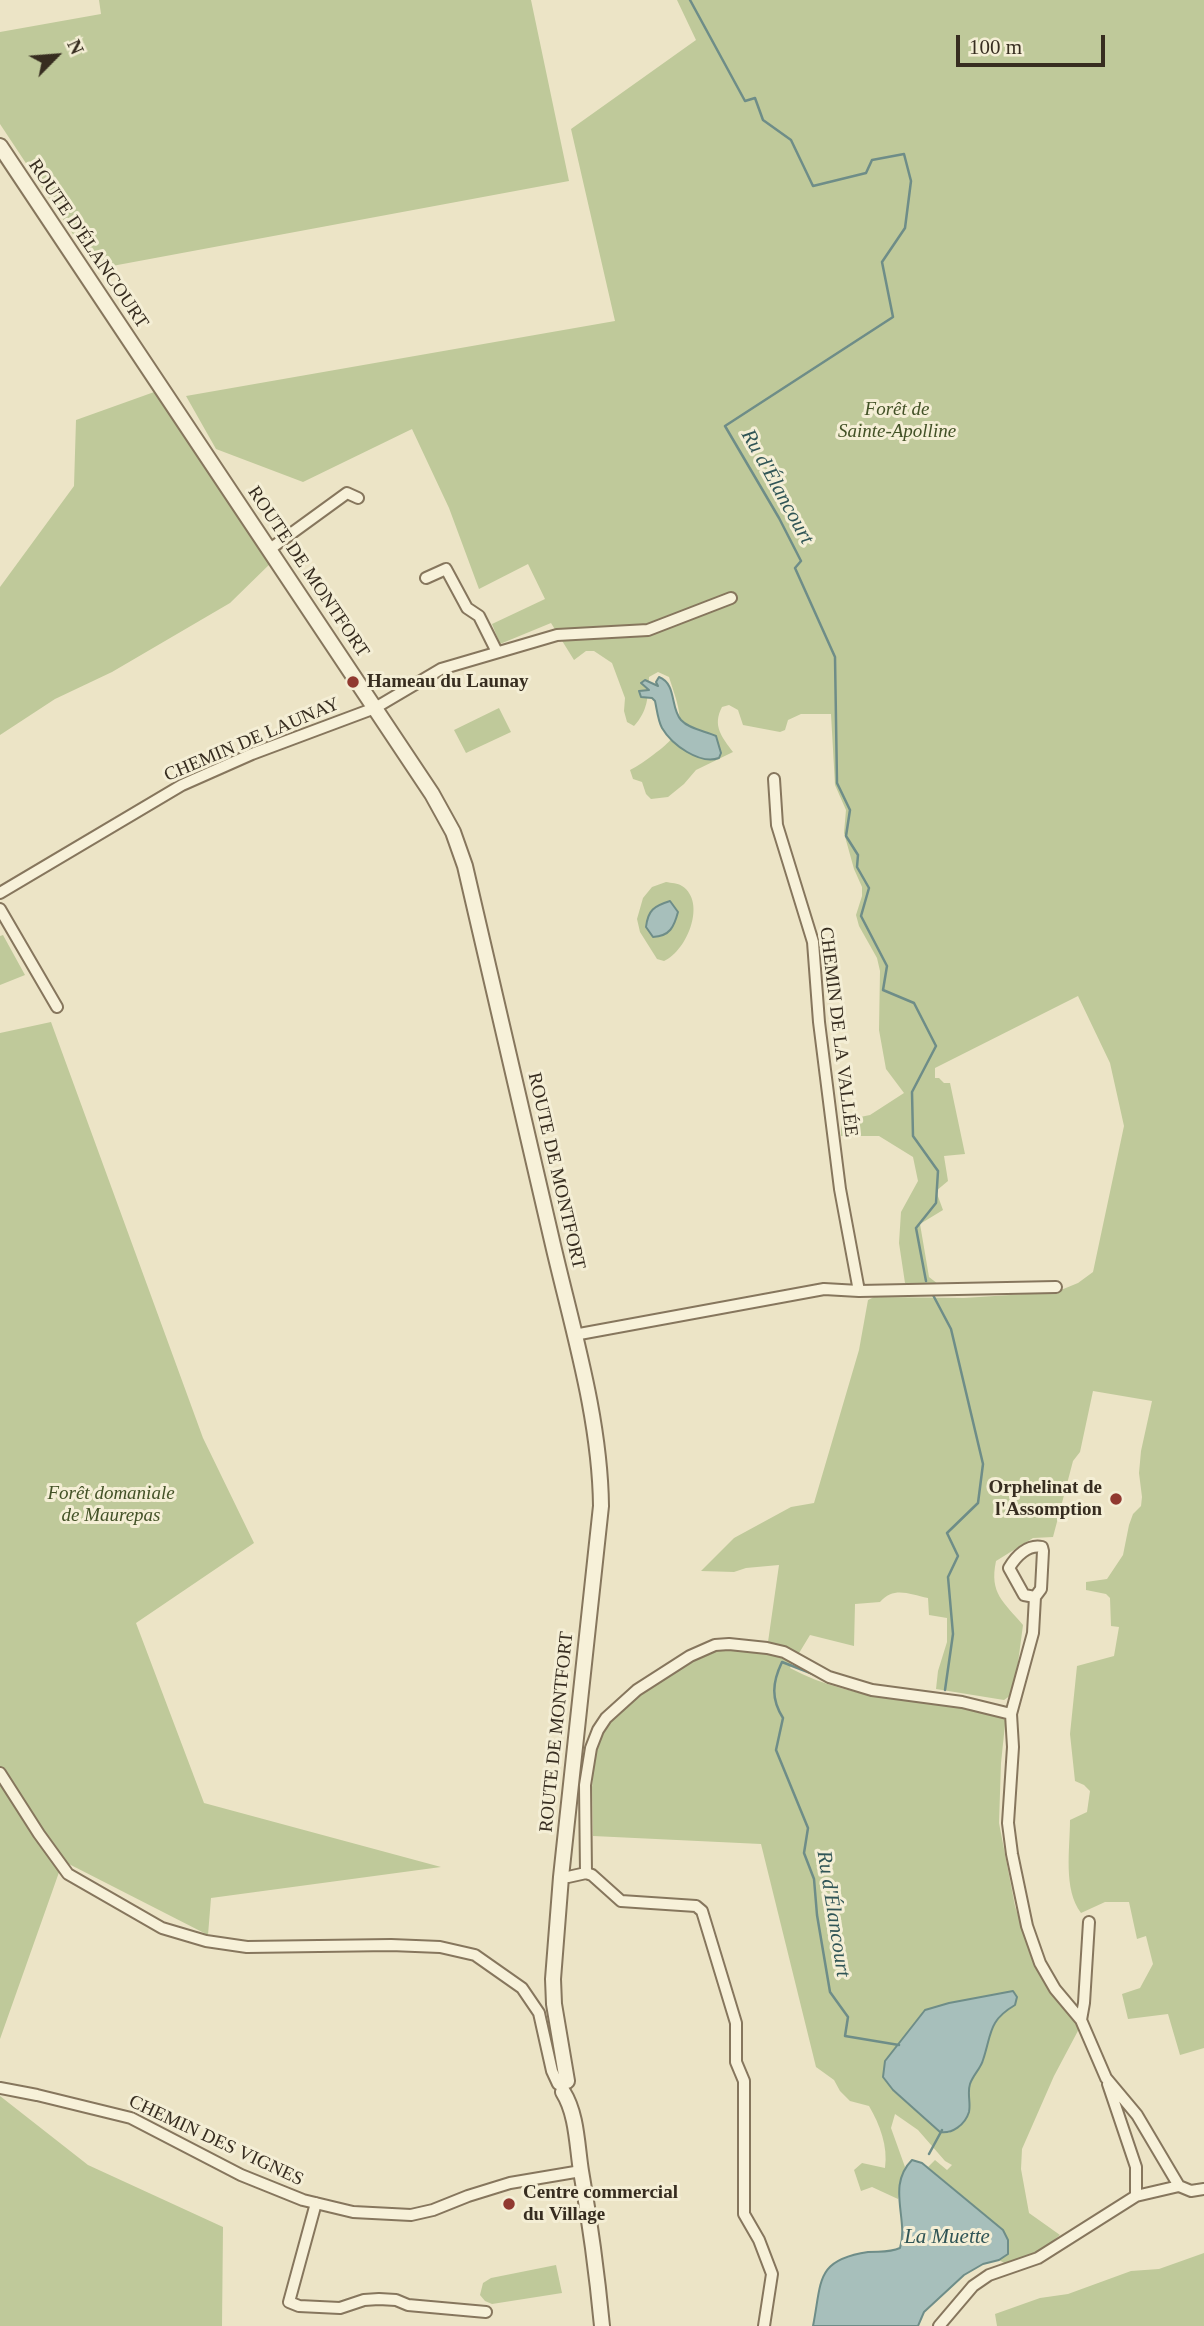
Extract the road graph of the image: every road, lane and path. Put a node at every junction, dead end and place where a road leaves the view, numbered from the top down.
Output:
1 (0, 146) edge
2 (145, 362) joint
3 (358, 498) dead end
4 (270, 549) junction
5 (426, 578) dead end
6 (731, 598) dead end
7 (497, 652) junction
8 (375, 708) junction
9 (774, 779) dead end
10 (0, 893) edge
11 (0, 909) edge
12 (57, 1007) dead end
13 (1056, 1287) dead end
14 (859, 1291) junction
15 (574, 1335) junction
16 (1035, 1597) junction
17 (1011, 1714) junction
18 (0, 1773) edge
19 (586, 1873) junction
20 (561, 1877) junction
21 (1089, 1922) dead end
22 (1081, 2020) junction
23 (1106, 2078) junction
24 (563, 2086) junction
25 (0, 2088) edge
26 (581, 2171) junction
27 (1179, 2186) junction
28 (1204, 2189) edge
29 (1136, 2196) junction
30 (316, 2203) junction
31 (486, 2312) dead end
32 (602, 2326) edge
33 (764, 2326) edge
34 (939, 2326) edge

1 - 2 street, ROUTE D'ÉLANCOURT
2 - 4 street, ROUTE DE MONTFORT
3 - 4 street
4 - 8 street, ROUTE DE MONTFORT
5 - 7 street
6 - 7 street, CHEMIN DE LAUNAY
7 - 8 street, CHEMIN DE LAUNAY
8 - 10 street, CHEMIN DE LAUNAY
8 - 15 street, ROUTE DE MONTFORT
9 - 14 street, CHEMIN DE LA VALLÉE
11 - 12 street
13 - 14 street
14 - 15 street
15 - 20 street, ROUTE DE MONTFORT
16 - 16 street
16 - 17 street
17 - 19 street
17 - 22 street
18 - 24 street
19 - 20 street
19 - 33 street
20 - 24 street, ROUTE DE MONTFORT
21 - 22 street
22 - 23 street
23 - 27 street
23 - 29 street
24 - 26 street, ROUTE DE MONTFORT
25 - 30 street, CHEMIN DES VIGNES
26 - 30 street, CHEMIN DES VIGNES
26 - 32 street, ROUTE DE MONTFORT
27 - 28 street
27 - 29 street
29 - 34 street
30 - 31 street

